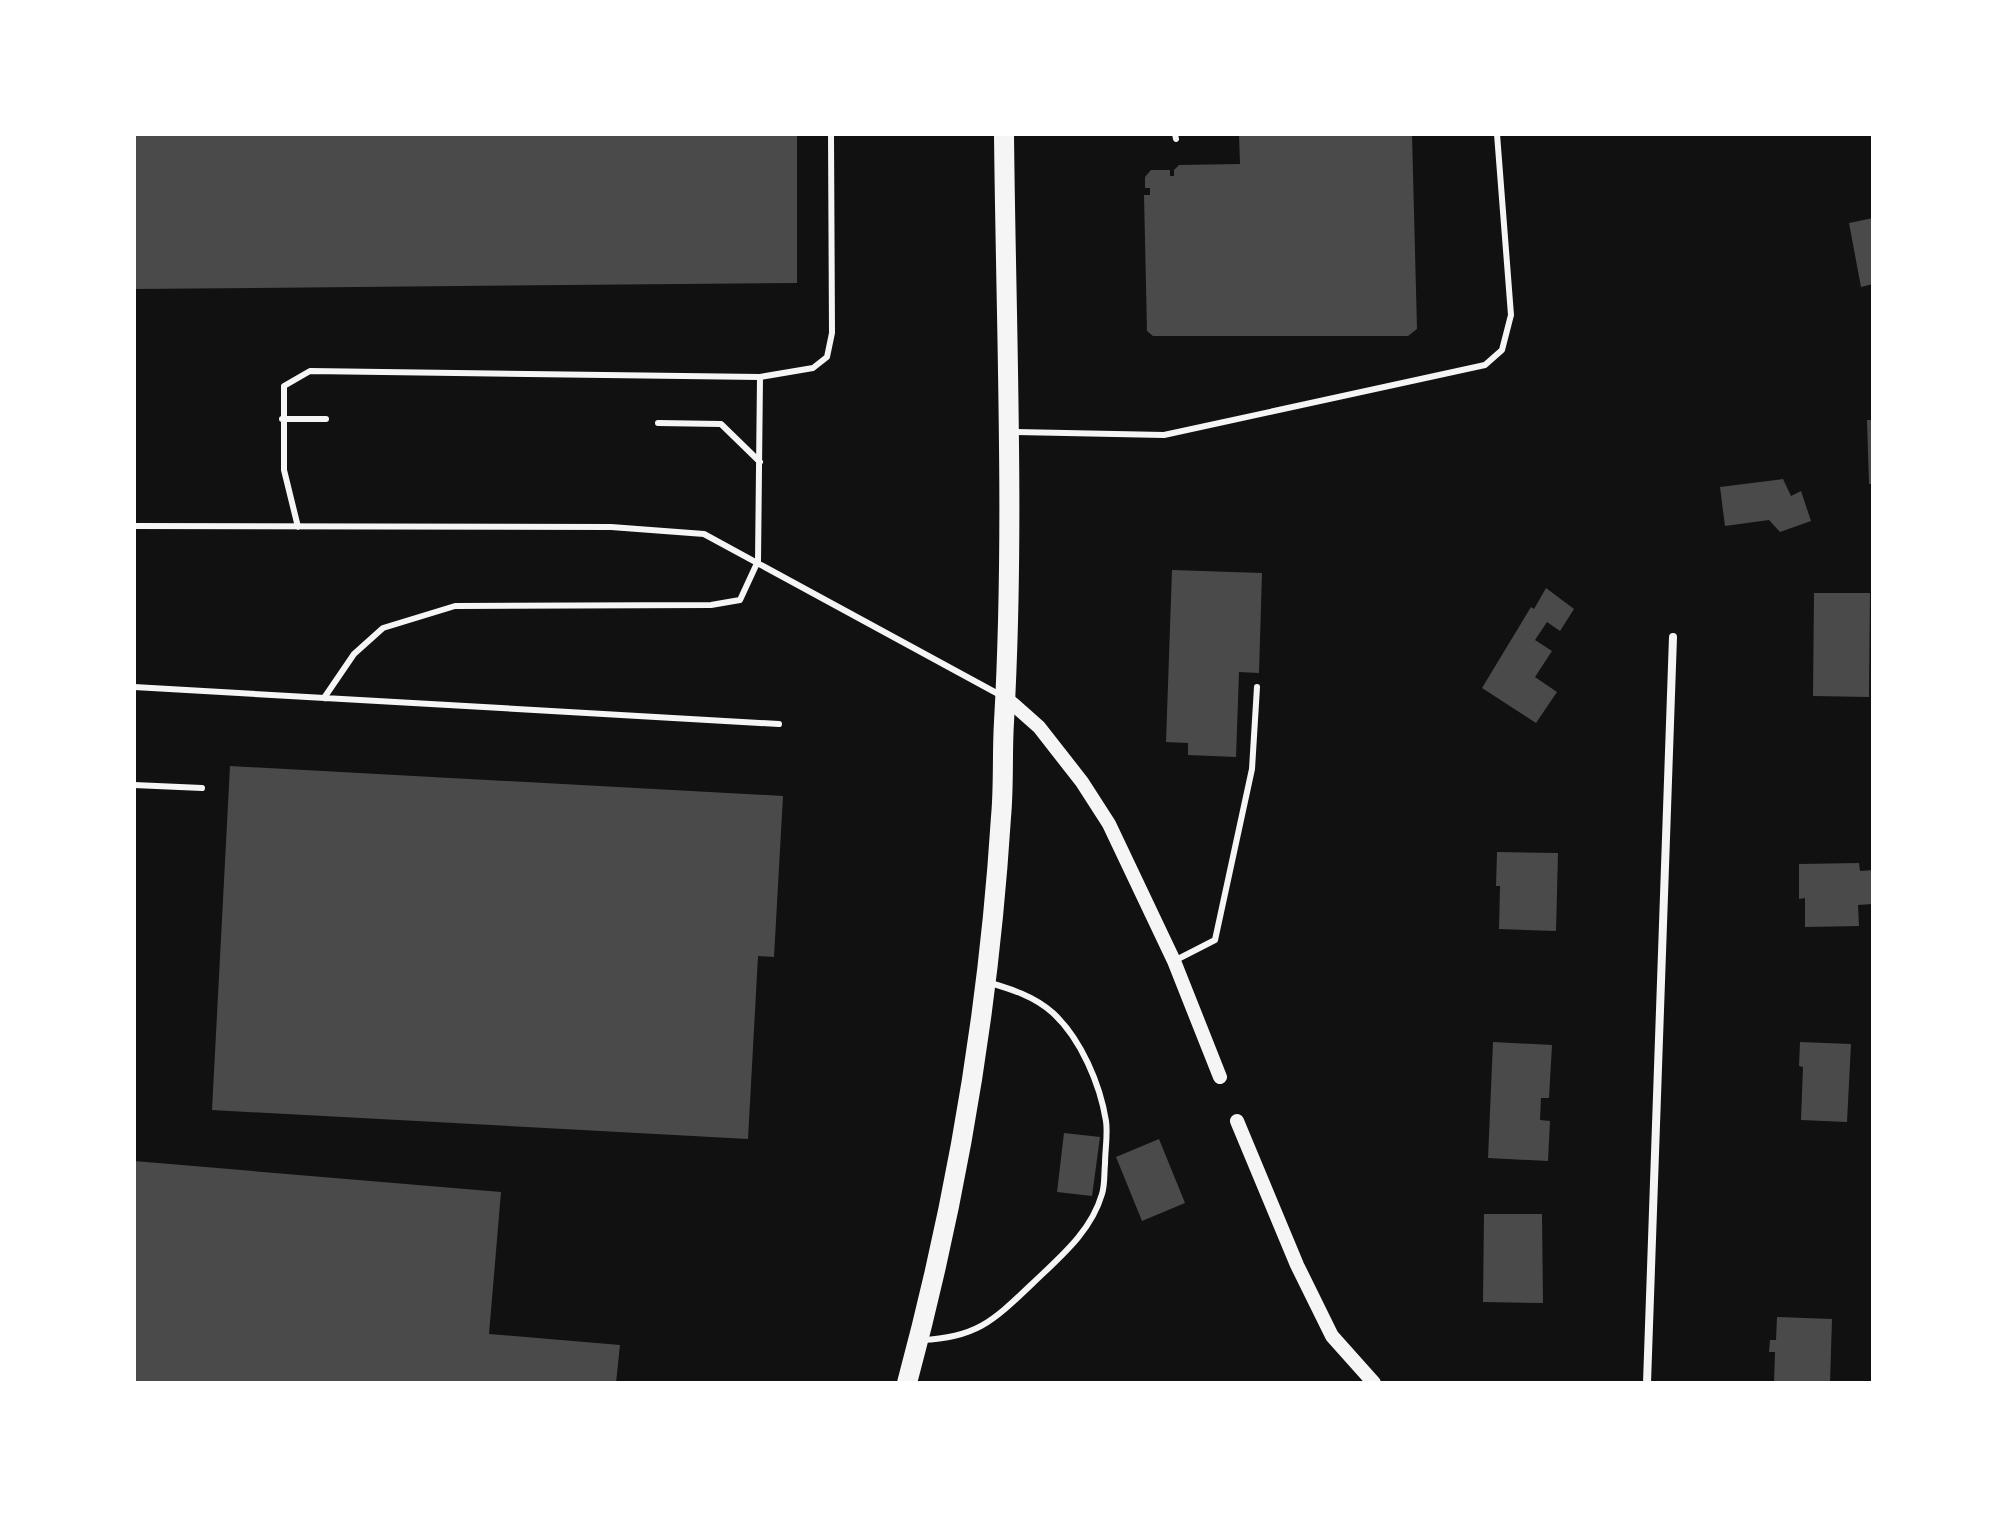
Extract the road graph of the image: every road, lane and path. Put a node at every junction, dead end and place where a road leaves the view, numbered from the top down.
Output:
1 (831, 134) edge
2 (1004, 134) edge
3 (1497, 134) edge
4 (760, 377) junction
5 (282, 419) junction
6 (326, 419) dead end
7 (658, 423) dead end
8 (1007, 432) junction
9 (760, 462) junction
10 (134, 526) edge
11 (298, 527) junction
12 (758, 561) junction
13 (1673, 637) dead end
14 (134, 687) edge
15 (1257, 687) dead end
16 (1005, 697) junction
17 (324, 698) junction
18 (779, 724) dead end
19 (134, 785) edge
20 (202, 788) dead end
21 (1174, 961) junction
22 (986, 982) junction
23 (1220, 1077) dead end
24 (1237, 1121) dead end
25 (919, 1341) junction
26 (907, 1383) edge
27 (1374, 1383) edge
28 (1647, 1383) edge

1 - 4 lane
2 - 8 main road
3 - 8 lane
4 - 5 lane
4 - 9 lane
5 - 6 lane
5 - 11 lane
7 - 9 lane
8 - 16 main road
9 - 12 lane
10 - 11 lane
11 - 12 lane
12 - 16 lane
12 - 17 lane
13 - 28 street
14 - 17 lane
15 - 21 lane
16 - 21 street
16 - 22 main road
17 - 18 lane
19 - 20 lane
21 - 23 street
22 - 25 main road
22 - 25 lane
24 - 27 street
25 - 26 main road

